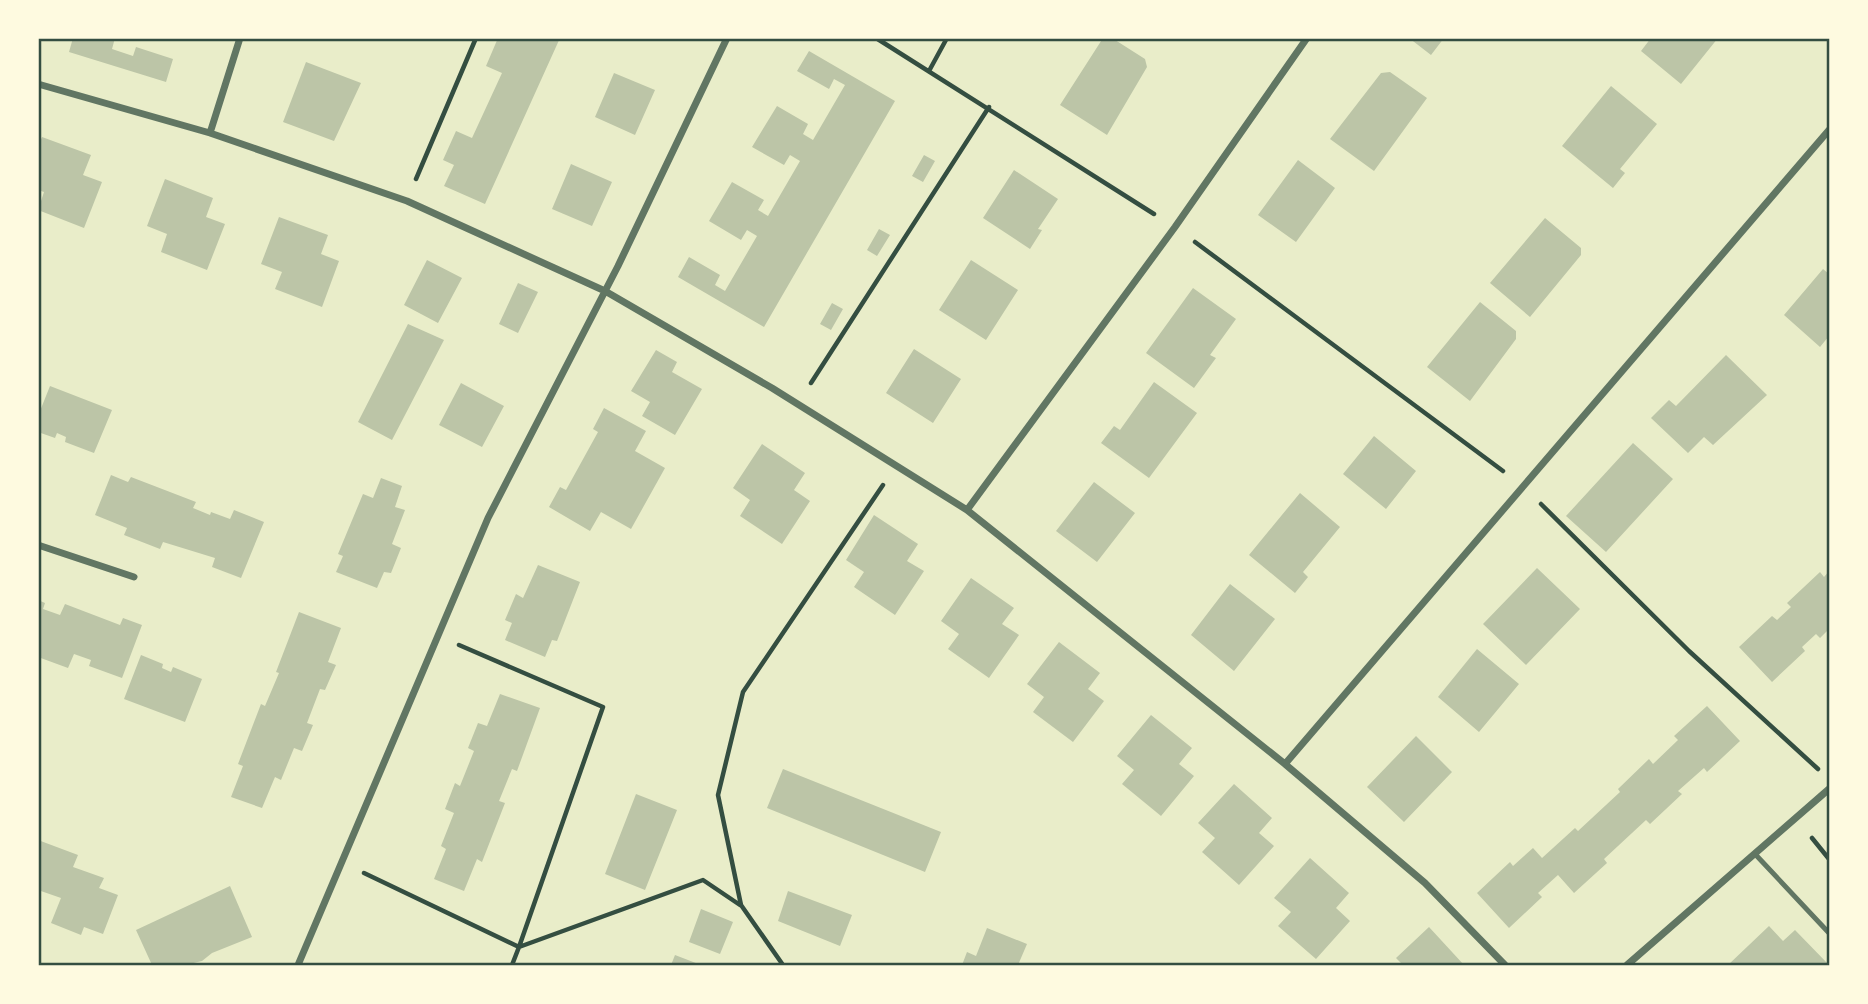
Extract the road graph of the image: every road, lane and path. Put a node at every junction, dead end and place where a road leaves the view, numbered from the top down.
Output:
1 (240, 38) edge
2 (476, 38) edge
3 (727, 38) edge
4 (876, 38) edge
5 (947, 38) edge
6 (1307, 38) edge
7 (929, 71) junction
8 (38, 84) edge
9 (989, 107) junction
10 (1829, 130) edge
11 (211, 133) junction
12 (407, 201) junction
13 (1175, 227) junction
14 (605, 291) junction
15 (798, 404) junction
16 (896, 466) junction
17 (1525, 488) junction
18 (967, 510) junction
19 (38, 545) edge
20 (134, 577) dead end
21 (438, 636) junction
22 (1285, 764) junction
23 (1819, 769) dead end
24 (1829, 789) edge
25 (1755, 854) junction
26 (341, 862) junction
27 (741, 905) junction
28 (1829, 933) edge
29 (519, 947) junction
30 (298, 965) edge
31 (512, 965) edge
32 (783, 965) edge
33 (1505, 965) edge
34 (1627, 965) edge

1 - 11 street
2 - 12 path
3 - 14 street
4 - 7 path
5 - 7 path
6 - 13 street
7 - 9 path
8 - 11 street
9 - 13 path
9 - 15 path
10 - 17 street
11 - 12 street
12 - 14 street
13 - 17 path
13 - 18 street
14 - 15 street
14 - 21 street
15 - 16 street
16 - 18 street
16 - 27 path
17 - 22 street
17 - 23 path
18 - 22 street
19 - 20 street
21 - 26 street
21 - 29 path
22 - 33 street
24 - 25 street
25 - 28 lane
25 - 34 street
26 - 29 path
26 - 30 street
27 - 29 path
27 - 32 path
29 - 31 path

